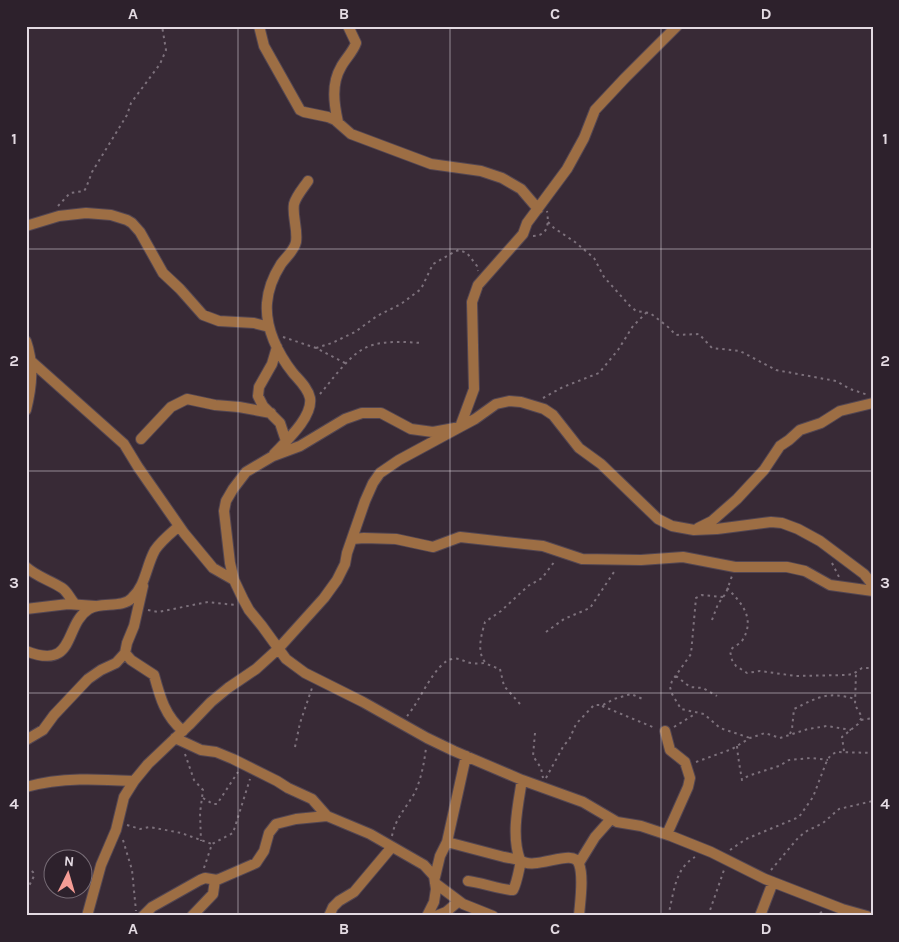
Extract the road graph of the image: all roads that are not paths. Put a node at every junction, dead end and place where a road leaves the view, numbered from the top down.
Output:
1 (259, 26) edge
2 (348, 26) edge
3 (677, 26) edge
4 (338, 122) junction
5 (308, 181) dead end
6 (538, 209) junction
7 (26, 226) edge
8 (270, 330) junction
9 (26, 341) edge
10 (277, 347) junction
11 (32, 362) junction
12 (873, 403) edge
13 (26, 410) edge
14 (271, 414) junction
15 (460, 427) junction
16 (141, 439) dead end
17 (286, 441) junction
18 (273, 456) junction
19 (179, 526) junction
20 (694, 530) junction
21 (352, 539) junction
22 (26, 567) edge
23 (144, 580) junction
24 (234, 580) junction
25 (873, 585) edge
26 (873, 591) edge
27 (75, 604) junction
28 (98, 606) junction
29 (26, 609) edge
30 (278, 649) junction
31 (26, 651) edge
32 (125, 653) junction
33 (665, 730) road end
34 (179, 736) junction
35 (26, 740) edge
36 (466, 756) junction
37 (522, 780) junction
38 (134, 781) junction
39 (26, 787) edge
40 (327, 816) junction
41 (611, 819) junction
42 (666, 834) junction
43 (447, 842) junction
44 (391, 848) junction
45 (521, 860) junction
46 (579, 863) junction
47 (215, 880) junction
48 (435, 880) junction
49 (769, 880) junction
50 (468, 881) dead end
51 (459, 901) junction
52 (140, 915) edge
53 (87, 916) edge
54 (192, 916) edge
55 (330, 916) edge
56 (427, 916) edge
57 (436, 916) edge
58 (493, 916) edge
59 (580, 916) edge
60 (760, 916) edge
61 (867, 916) edge

1 - 4 street
2 - 4 street
3 - 6 street
4 - 6 street
5 - 8 street
6 - 15 street
7 - 8 street
8 - 10 street
9 - 11 street
10 - 14 street
10 - 17 street
11 - 13 street
11 - 19 street
12 - 20 street
14 - 16 street
14 - 17 street
15 - 18 street
15 - 20 street
15 - 21 street
17 - 18 street
18 - 24 street
19 - 23 street
19 - 24 street
20 - 25 street
21 - 26 street
21 - 30 street
22 - 27 street
23 - 28 street
23 - 32 street
24 - 30 street
27 - 28 street
27 - 29 street
28 - 31 street
30 - 34 street
30 - 36 street
32 - 34 street
32 - 35 street
33 - 42 street
34 - 38 street
34 - 40 street
36 - 37 street
36 - 43 street
37 - 41 street
37 - 45 street
38 - 39 street
38 - 53 street
40 - 44 street
40 - 47 street
41 - 42 street
41 - 46 street
42 - 49 street
43 - 45 street
43 - 48 street
44 - 48 street
44 - 55 street
45 - 46 street
45 - 50 street
46 - 59 street
47 - 52 street
47 - 54 street
48 - 51 street
48 - 56 street
49 - 60 street
49 - 61 street
51 - 57 street
51 - 58 street

